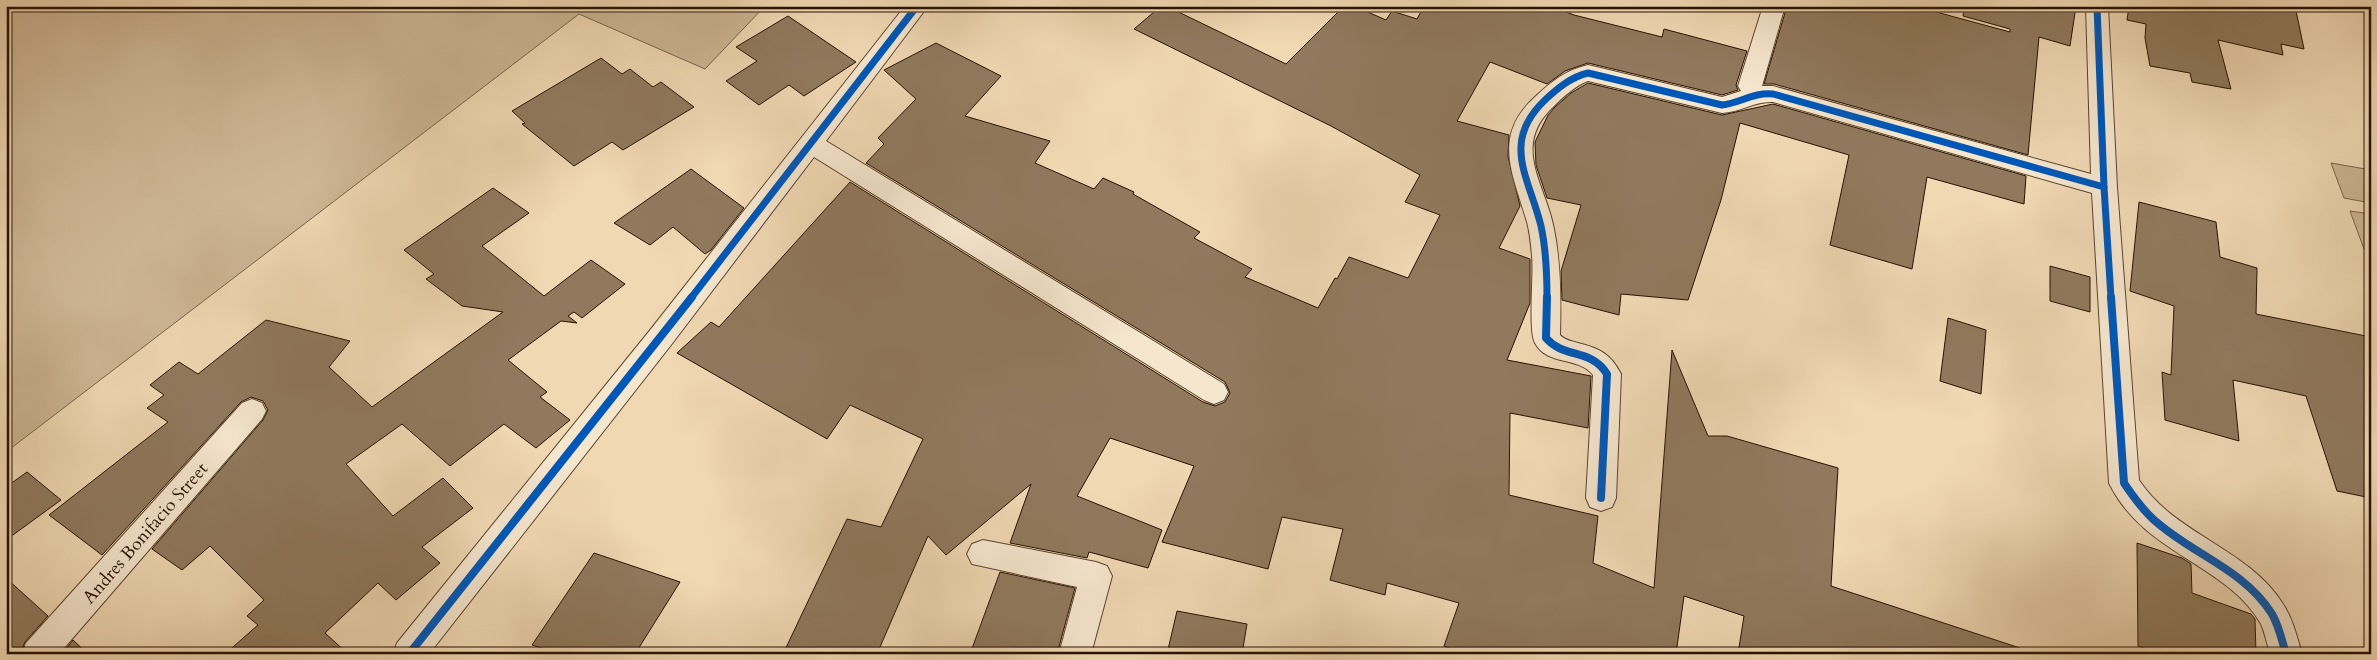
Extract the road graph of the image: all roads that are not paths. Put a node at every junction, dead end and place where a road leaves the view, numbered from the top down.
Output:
1 (917, 6) edge
2 (1774, 6) edge
3 (2097, 6) edge
4 (1754, 93) junction
5 (810, 142) junction
6 (2104, 187) junction
7 (1214, 392) dead end
8 (252, 411) dead end
9 (1601, 498) dead end
10 (983, 554) dead end
11 (38, 654) edge
12 (409, 654) edge
13 (1075, 654) edge
14 (2286, 654) edge

1 - 5 street
2 - 4 street
3 - 6 street
4 - 6 street
4 - 9 street
5 - 7 street
5 - 12 street
6 - 14 street
8 - 11 street, Andres Bonifacio Street
10 - 13 street

